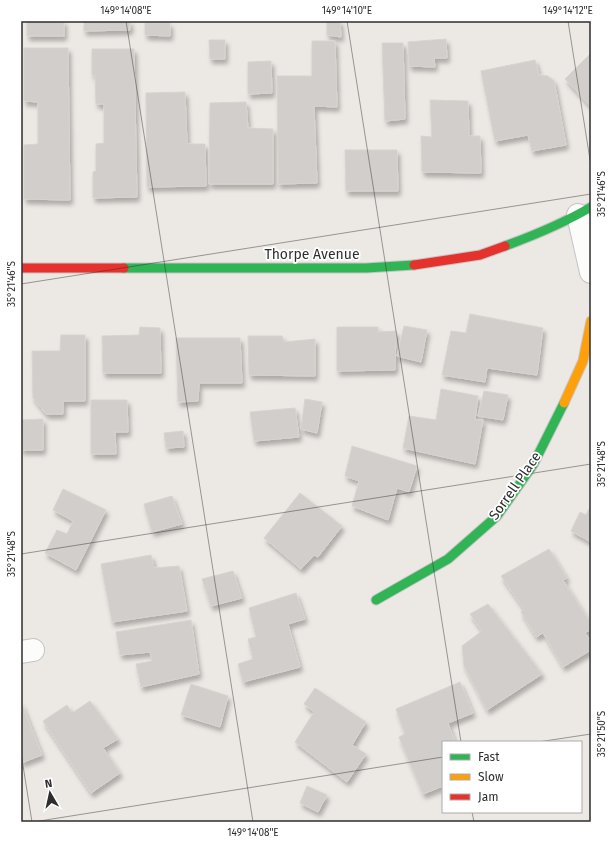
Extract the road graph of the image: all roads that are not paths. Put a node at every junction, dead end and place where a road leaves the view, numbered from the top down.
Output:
1 (584, 211) edge
2 (21, 268) edge
3 (591, 272) edge
4 (591, 321) edge
5 (376, 600) dead end

1 - 2 street, Thorpe Avenue
1 - 3 street
4 - 5 street, Sorrell Place

